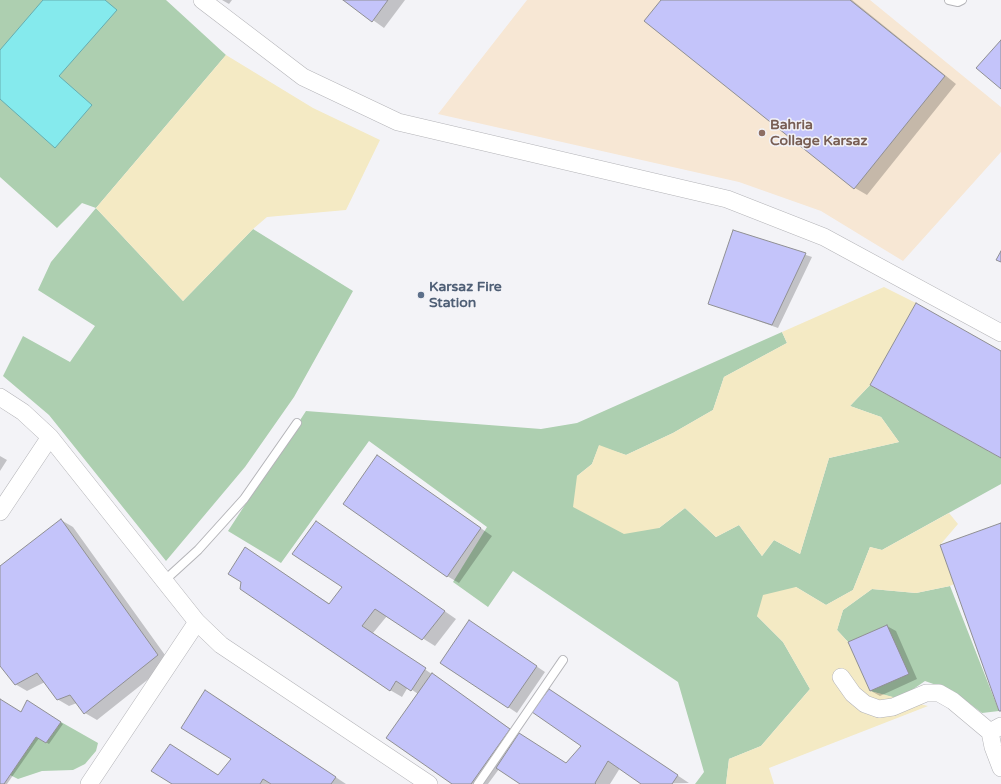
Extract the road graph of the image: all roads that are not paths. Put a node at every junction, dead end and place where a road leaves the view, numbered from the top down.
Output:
1 (202, 0) edge
2 (949, 0) edge
3 (962, 0) edge
4 (1001, 334) edge
5 (0, 397) edge
6 (297, 423) dead end
7 (50, 438) junction
8 (0, 512) edge
9 (164, 581) junction
10 (197, 622) junction
11 (564, 660) dead end
12 (841, 677) dead end
13 (996, 729) edge
14 (1001, 768) edge
15 (89, 784) edge
16 (429, 784) edge
17 (478, 784) edge

1 - 4 street
2 - 3 lane
5 - 7 street
6 - 9 lane
7 - 8 street
7 - 9 street
9 - 10 street
10 - 15 street
10 - 16 street
11 - 17 lane
12 - 13 street
13 - 14 street

